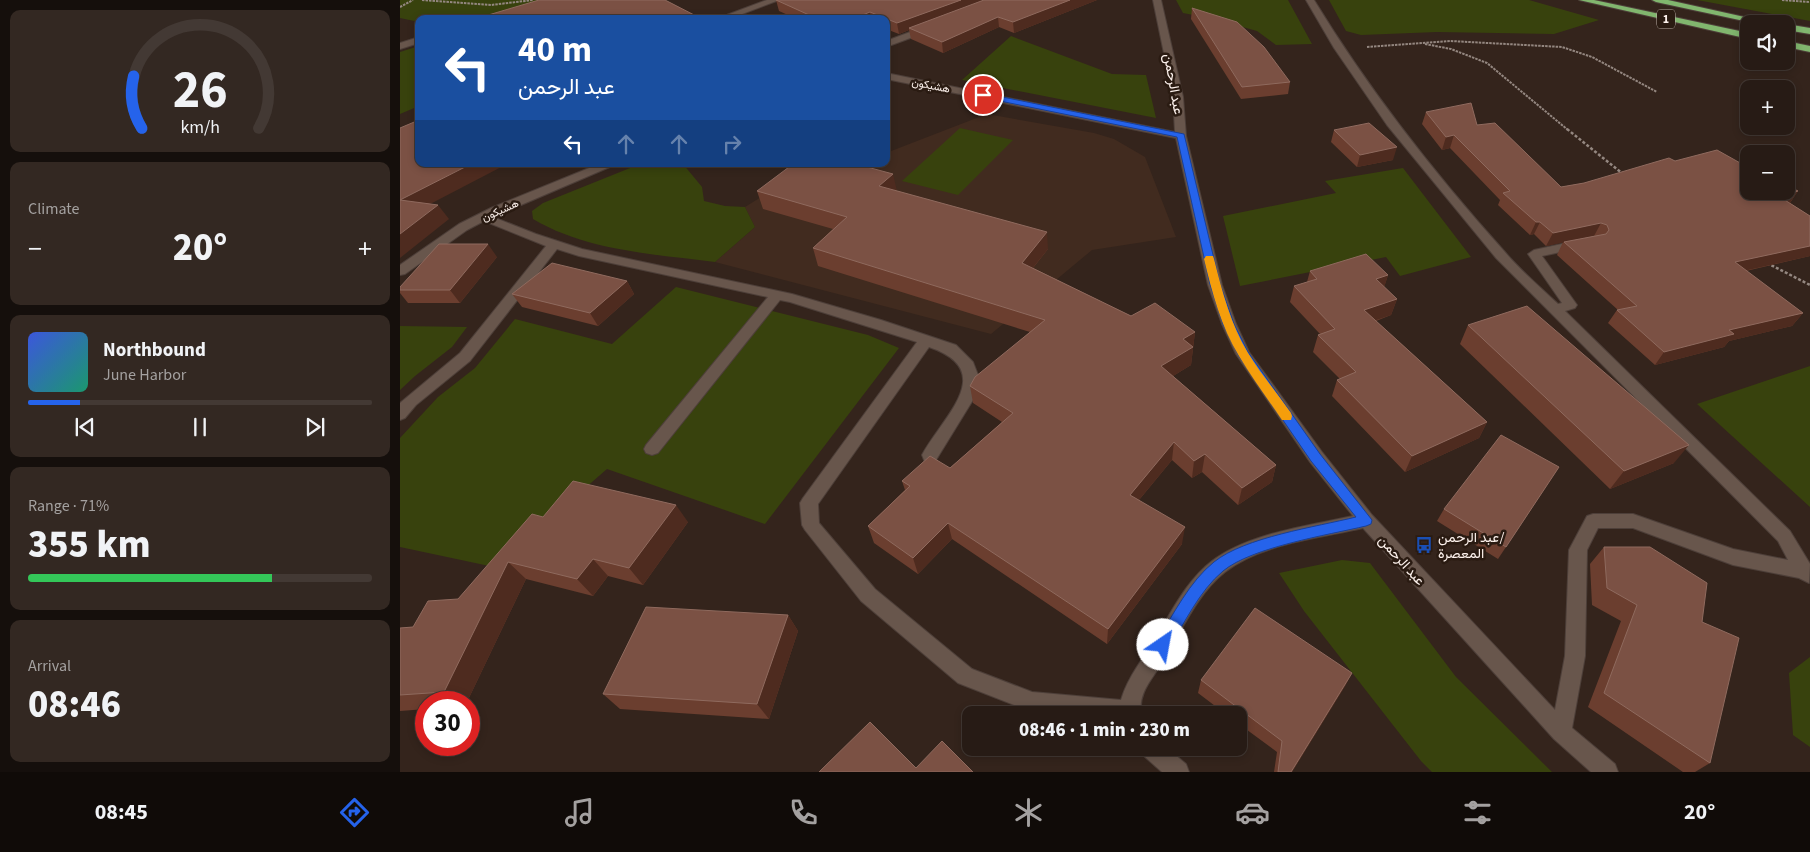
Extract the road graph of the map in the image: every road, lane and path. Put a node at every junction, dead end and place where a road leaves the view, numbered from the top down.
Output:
1 (413, 0) edge
2 (422, 0) edge
3 (533, 0) edge
4 (776, 0) edge
5 (1157, 0) edge
6 (1310, 0) edge
7 (1583, 0) edge
8 (1656, 0) edge
9 (1782, 0) edge
10 (1810, 2) edge
11 (400, 7) edge
12 (732, 15) edge
13 (1740, 17) edge
14 (940, 23) edge
15 (1795, 28) edge
16 (1810, 31) edge
17 (1740, 34) edge
18 (415, 41) edge
19 (890, 42) edge
20 (1425, 44) junction
21 (400, 46) edge
22 (1795, 46) edge
23 (1339, 48) junction
24 (1810, 48) edge
25 (890, 77) edge
26 (1657, 92) dead end
27 (1181, 136) junction
28 (601, 167) edge
29 (1628, 178) edge
30 (484, 217) junction
31 (1594, 242) edge
32 (554, 244) junction
33 (1766, 263) edge
34 (400, 270) edge
35 (1810, 285) edge
36 (777, 295) junction
37 (1555, 310) junction
38 (926, 340) junction
39 (400, 414) edge
40 (652, 449) dead end
41 (930, 455) edge
42 (1366, 520) junction
43 (1807, 574) edge
44 (1068, 706) edge
45 (1132, 706) edge
46 (1561, 732) junction
47 (1161, 756) edge
48 (1178, 772) edge
49 (1607, 772) edge

1 - 11 path
2 - 3 path
4 - 12 street
5 - 27 street, عبد الرحمن
6 - 23 street
7 - 17 highway, 1
8 - 13 highway, 1
9 - 10 path
14 - 19 street
15 - 16 highway
18 - 21 street
20 - 23 path
20 - 26 path
20 - 29 path
22 - 24 highway
23 - 37 street
25 - 27 street, هشيكون
27 - 42 street, عبد الرحمن
28 - 30 street, هشيكون
30 - 32 street
30 - 34 street, هشيكون
31 - 37 street
32 - 36 street
32 - 39 street
33 - 35 path
36 - 38 street
36 - 40 street
37 - 43 street
38 - 41 street
38 - 44 street
42 - 45 street
42 - 46 street, عبد الرحمن
43 - 46 street
46 - 49 street, عبد الرحمن
47 - 48 street

